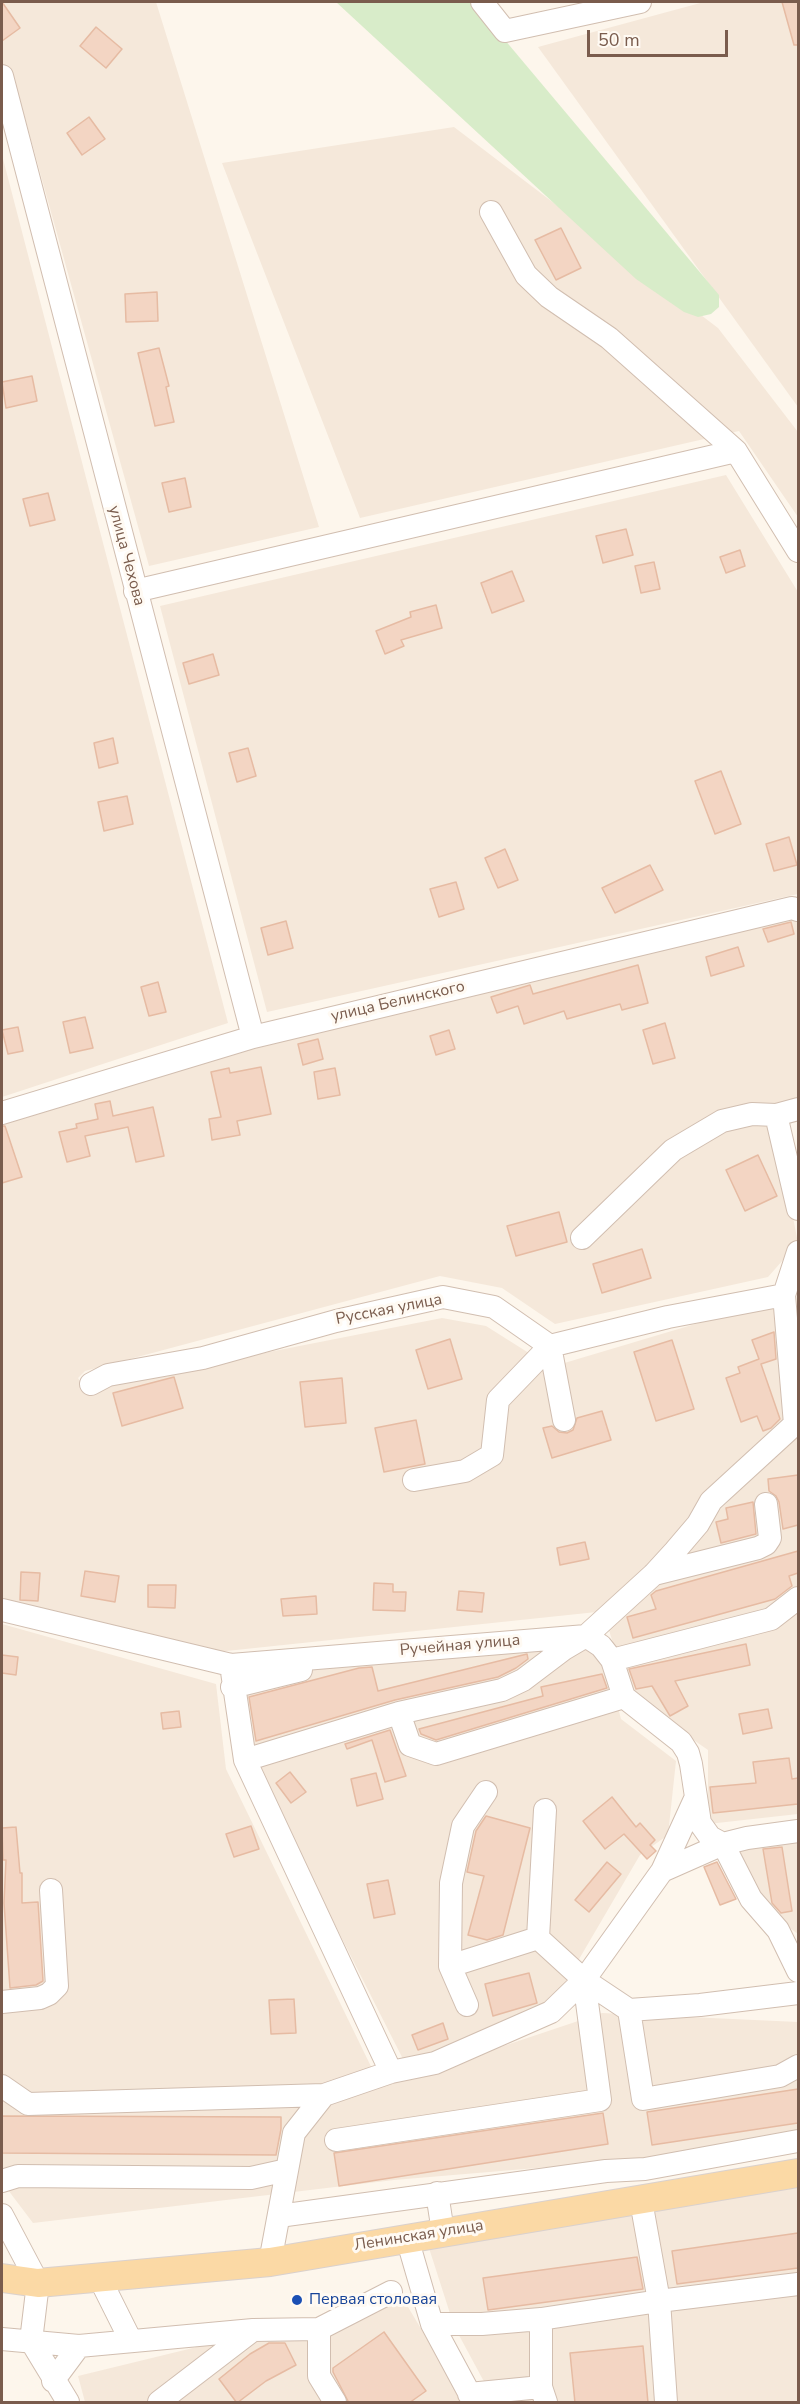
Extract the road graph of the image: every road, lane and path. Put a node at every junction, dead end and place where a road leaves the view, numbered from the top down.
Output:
1 (483, 2) edge
2 (640, 2) edge
3 (2, 76) edge
4 (491, 212) dead end
5 (736, 452) junction
6 (798, 551) edge
7 (135, 591) junction
8 (798, 910) edge
9 (253, 1037) junction
10 (798, 1109) edge
11 (2, 1113) edge
12 (776, 1115) junction
13 (798, 1209) edge
14 (582, 1238) dead end
15 (798, 1252) edge
16 (784, 1295) junction
17 (550, 1346) junction
18 (91, 1384) dead end
19 (564, 1420) dead end
20 (414, 1480) dead end
21 (766, 1504) dead end
22 (654, 1574) junction
23 (798, 1598) edge
24 (2, 1610) edge
25 (586, 1636) junction
26 (612, 1660) junction
27 (328, 1664) dead end
28 (232, 1676) junction
29 (624, 1697) junction
30 (399, 1713) junction
31 (245, 1760) junction
32 (486, 1792) dead end
33 (695, 1799) junction
34 (545, 1810) dead end
35 (798, 1832) edge
36 (723, 1844) junction
37 (662, 1871) junction
38 (51, 1890) dead end
39 (538, 1938) junction
40 (450, 1966) junction
41 (798, 1971) edge
42 (584, 1980) junction
43 (798, 1993) edge
44 (2, 2002) edge
45 (467, 2005) dead end
46 (629, 2010) junction
47 (798, 2066) edge
48 (391, 2072) junction
49 (2, 2086) edge
50 (324, 2095) junction
51 (336, 2140) dead end
52 (798, 2141) edge
53 (287, 2170) junction
54 (798, 2173) edge
55 (2, 2181) edge
56 (437, 2193) junction
57 (643, 2212) dead end
58 (2, 2216) edge
59 (279, 2216) junction
60 (443, 2232) junction
61 (407, 2238) junction
62 (270, 2262) junction
63 (2, 2278) edge
64 (100, 2279) junction
65 (38, 2283) junction
66 (798, 2284) edge
67 (391, 2292) dead end
68 (659, 2301) junction
69 (541, 2319) junction
70 (432, 2324) junction
71 (319, 2329) junction
72 (253, 2330) junction
73 (2, 2339) edge
74 (31, 2341) junction
75 (131, 2341) junction
76 (79, 2346) junction
77 (53, 2380) junction
78 (543, 2395) edge
79 (471, 2398) edge
80 (68, 2403) edge
81 (159, 2403) edge
82 (335, 2403) edge
83 (666, 2403) edge

1 - 2 street
3 - 7 street, улица Чехова
4 - 5 street
5 - 6 street
5 - 7 street
7 - 9 street, улица Чехова
8 - 9 street, улица Белинского
9 - 11 street, улица Белинского
10 - 12 street
12 - 13 street
12 - 14 street
15 - 16 street
16 - 17 street
16 - 22 street
17 - 18 street, Русская улица
17 - 19 street
17 - 20 street
21 - 22 street
22 - 25 street
23 - 26 street
24 - 28 street, Ручейная улица
25 - 26 street
25 - 28 street, Ручейная улица
25 - 30 street
26 - 29 street
27 - 28 street
28 - 31 street
29 - 30 street
29 - 33 street
30 - 31 street
31 - 48 street
32 - 40 street
33 - 36 street
33 - 37 street
34 - 39 street
35 - 36 street
36 - 37 street
36 - 41 street
37 - 42 street
38 - 44 street
39 - 40 street
39 - 42 street
40 - 45 street
42 - 46 street
42 - 48 street
42 - 51 street
43 - 46 street
46 - 47 street
48 - 50 street
49 - 50 street
50 - 53 street
52 - 56 street
53 - 55 street
53 - 59 street
54 - 60 main road, Ленинская улица
56 - 59 street
56 - 60 street
57 - 68 street
58 - 65 street
59 - 62 street
60 - 61 main road, Ленинская улица
61 - 62 main road, Ленинская улица
61 - 70 street
62 - 64 main road, Ленинская улица
63 - 65 main road, Ленинская улица
64 - 65 main road, Ленинская улица
64 - 75 street
65 - 74 street
66 - 68 street
67 - 71 street
68 - 69 street
68 - 83 street
69 - 70 street
69 - 78 street
70 - 79 street
71 - 72 street
71 - 82 street
72 - 75 street
72 - 81 street
73 - 74 street
74 - 76 street
74 - 77 street
75 - 76 street
76 - 77 street
77 - 80 street
78 - 79 street

